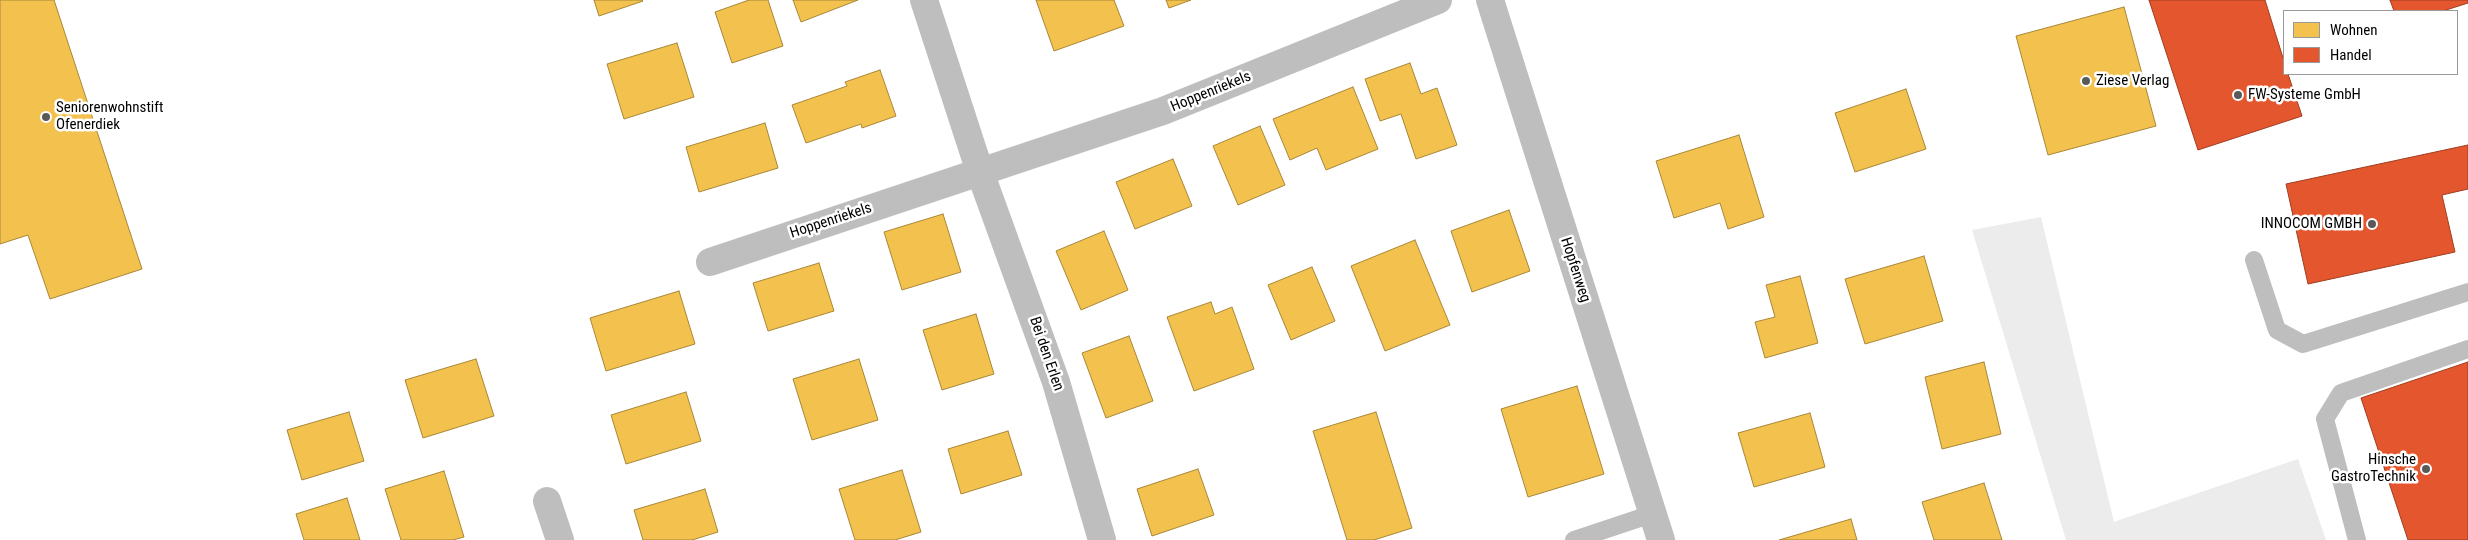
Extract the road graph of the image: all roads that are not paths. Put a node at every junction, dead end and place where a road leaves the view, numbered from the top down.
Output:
1 (924, 0) edge
2 (1438, 0) edge
3 (1490, 0) edge
4 (980, 172) junction
5 (2254, 260) dead end
6 (710, 262) dead end
7 (2468, 292) edge
8 (2468, 349) edge
9 (547, 501) dead end
10 (1652, 514) junction
11 (560, 540) edge
12 (1102, 540) edge
13 (1574, 540) edge
14 (1662, 540) edge
15 (2357, 540) edge

1 - 4 street
2 - 4 street, Hoppenriekels
3 - 10 street, Hopfenweg
4 - 6 street, Hoppenriekels
4 - 12 street, Bei den Erlen
5 - 7 lane
8 - 15 lane
9 - 11 street
10 - 13 lane
10 - 14 street, Hopfenweg

